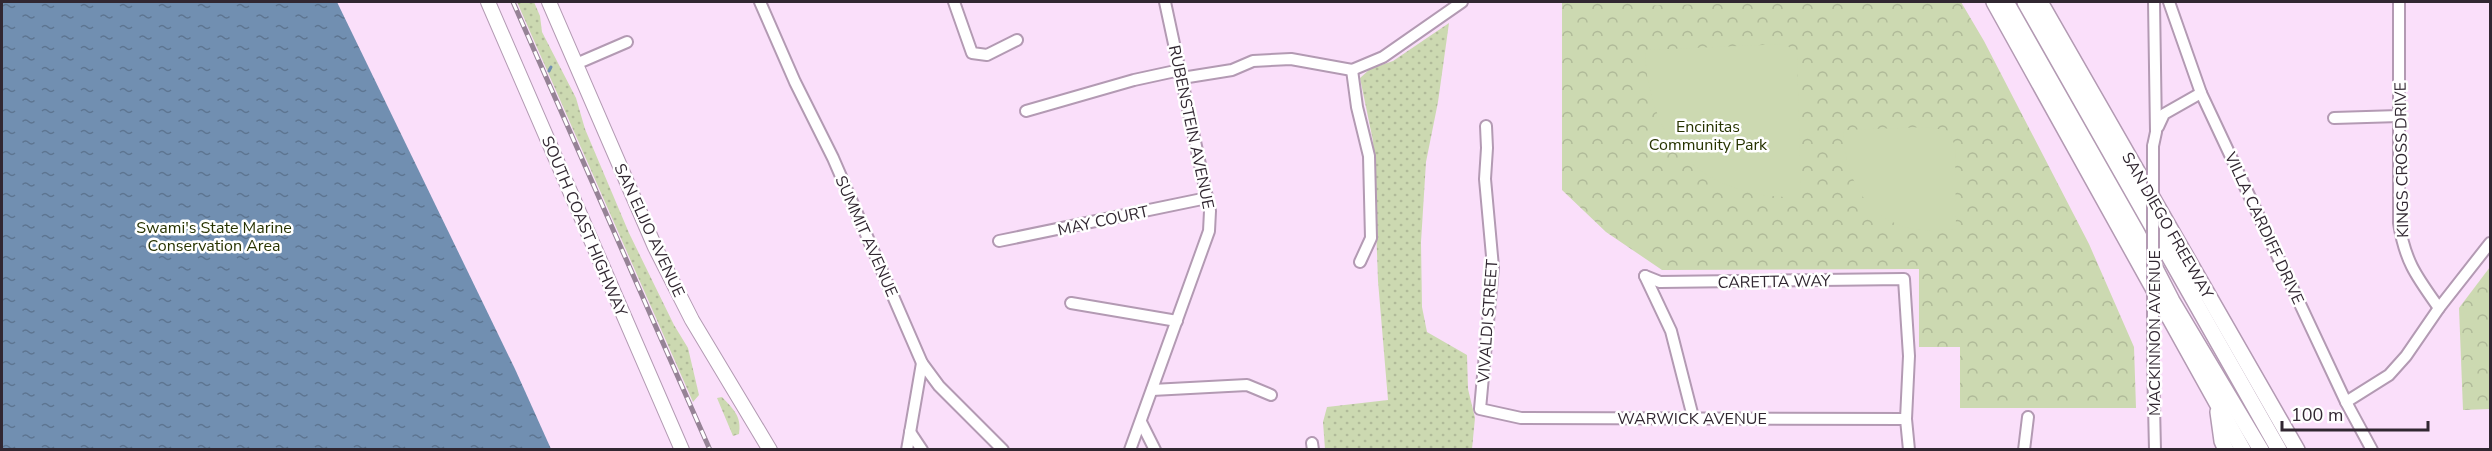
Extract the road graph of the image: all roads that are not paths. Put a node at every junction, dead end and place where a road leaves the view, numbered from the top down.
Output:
1 (488, 2) edge
2 (549, 2) edge
3 (760, 2) edge
4 (954, 2) edge
5 (1165, 2) edge
6 (1462, 2) edge
7 (1994, 2) edge
8 (2006, 2) edge
9 (2025, 2) edge
10 (2040, 2) edge
11 (2154, 2) edge
12 (2169, 2) edge
13 (2400, 2) edge
14 (1017, 40) dead end
15 (627, 42) dead end
16 (576, 64) junction
17 (1352, 70) junction
18 (1181, 74) junction
19 (2201, 93) junction
20 (1026, 111) dead end
21 (2400, 116) junction
22 (2334, 118) dead end
23 (1486, 126) dead end
24 (2157, 132) junction
25 (1207, 198) junction
26 (999, 241) dead end
27 (2490, 243) edge
28 (1360, 262) dead end
29 (1071, 303) dead end
30 (2439, 308) junction
31 (1177, 321) junction
32 (922, 363) junction
33 (1152, 390) junction
34 (1271, 395) dead end
35 (2346, 402) junction
36 (2216, 403) junction
37 (1480, 409) joint
38 (1693, 417) junction
39 (2028, 417) dead end
40 (1906, 419) junction
41 (1141, 422) junction
42 (910, 432) junction
43 (682, 450) edge
44 (770, 450) edge
45 (907, 450) edge
46 (922, 450) edge
47 (1003, 450) edge
48 (1130, 450) edge
49 (1155, 450) edge
50 (1909, 450) edge
51 (2024, 450) edge
52 (2155, 450) edge
53 (2226, 450) edge
54 (2243, 450) edge
55 (2260, 450) edge
56 (2279, 450) edge
57 (2297, 450) edge
58 (2372, 450) edge

1 - 43 main road, SOUTH COAST HIGHWAY
2 - 16 main road, SAN ELIJO AVENUE
3 - 32 street, SUMMIT AVENUE
4 - 14 street
5 - 18 street, RUBENSTEIN AVENUE
6 - 17 street
7 - 36 highway
8 - 55 highway
9 - 56 highway
10 - 57 highway, SAN DIEGO FREEWAY
11 - 24 street, MACKINNON AVENUE
12 - 19 street, VILLA CARDIFF DRIVE
13 - 21 street, KINGS CROSS DRIVE
15 - 16 street
16 - 44 main road, SAN ELIJO AVENUE
17 - 18 street
17 - 28 street
18 - 20 street
18 - 25 street, RUBENSTEIN AVENUE
19 - 24 street
19 - 35 street, VILLA CARDIFF DRIVE
21 - 22 street
21 - 30 street, KINGS CROSS DRIVE
23 - 37 street, VIVALDI STREET
24 - 52 street, MACKINNON AVENUE, bridge
25 - 26 street, MAY COURT
25 - 31 street, RUBENSTEIN AVENUE
27 - 30 street
29 - 31 street
30 - 35 street
31 - 33 street, RUBENSTEIN AVENUE
32 - 42 street
32 - 47 street, SUMMIT AVENUE
33 - 34 street
33 - 41 street, RUBENSTEIN AVENUE
35 - 58 street, VILLA CARDIFF DRIVE
36 - 53 highway
36 - 54 highway
37 - 38 street, WARWICK AVENUE
38 - 40 street, WARWICK AVENUE
38 - 40 street, CARETTA WAY
39 - 51 street
40 - 50 street
41 - 48 street, RUBENSTEIN AVENUE
41 - 49 street
42 - 45 street
42 - 46 street

